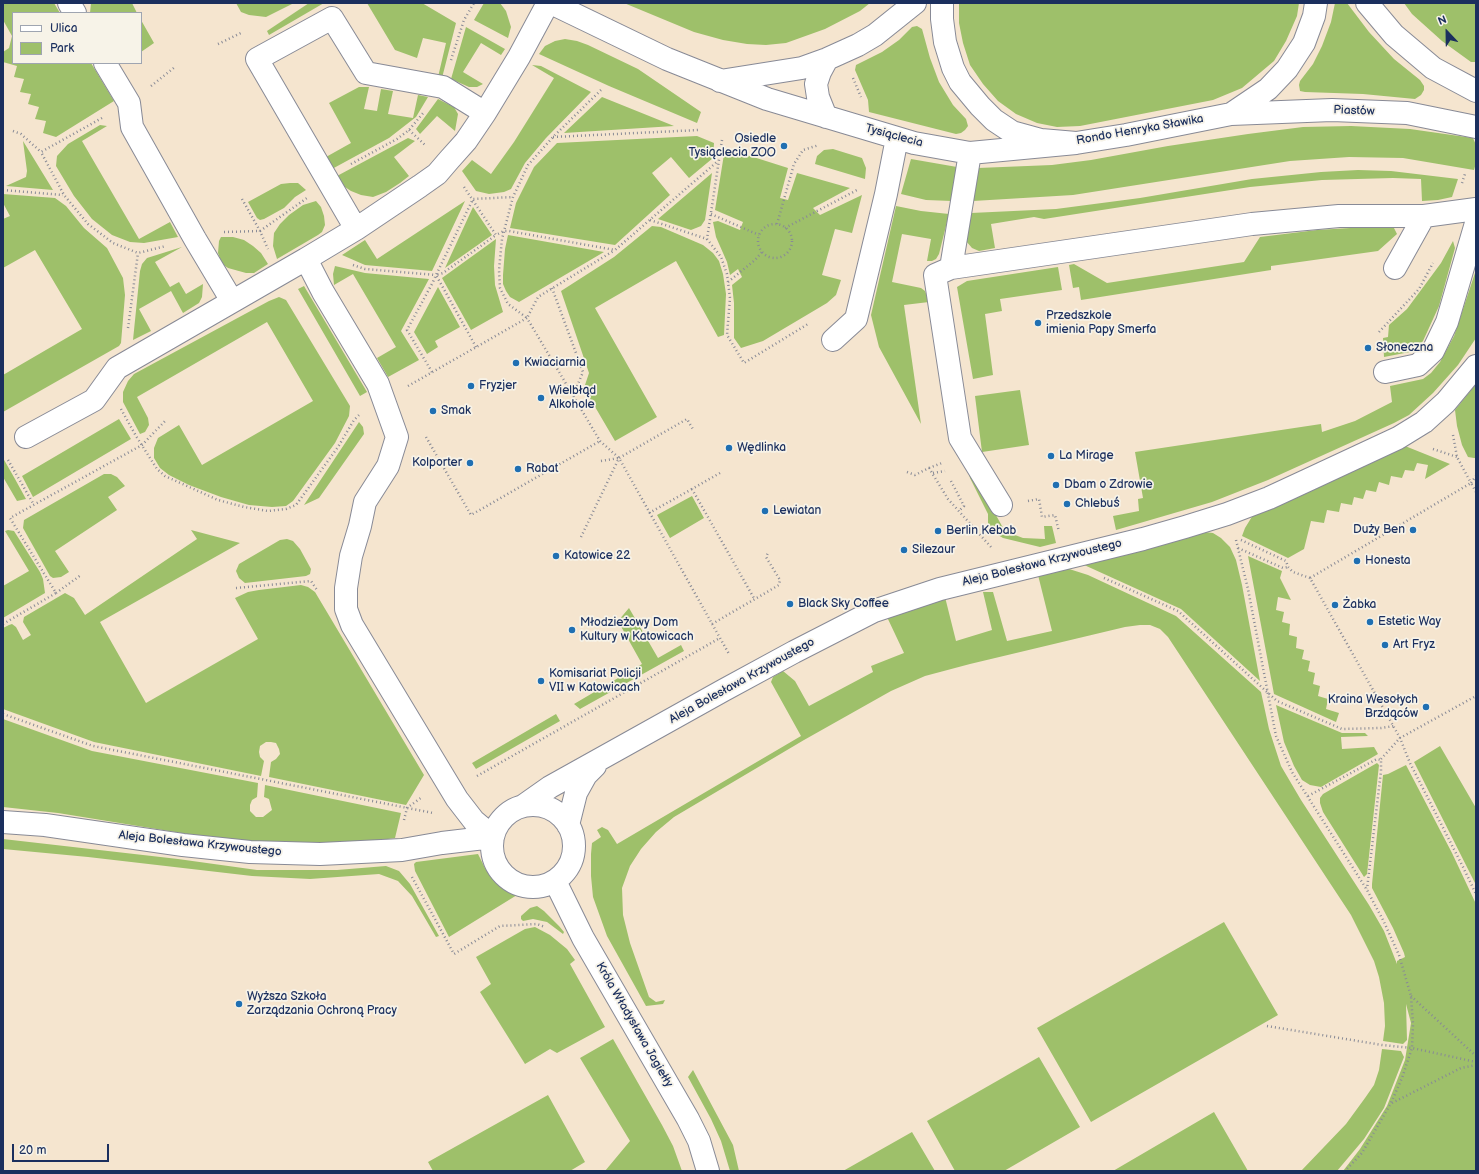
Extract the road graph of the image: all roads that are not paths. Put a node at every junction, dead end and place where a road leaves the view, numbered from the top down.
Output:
1 (68, 3) edge
2 (550, 3) edge
3 (915, 3) edge
4 (942, 3) edge
5 (1316, 3) edge
6 (1367, 3) edge
7 (73, 12) edge
8 (827, 59) junction
9 (106, 64) edge
10 (719, 81) junction
11 (1476, 91) edge
12 (485, 113) junction
13 (1231, 114) junction
14 (826, 117) junction
15 (1476, 127) edge
16 (897, 138) junction
17 (1076, 143) junction
18 (970, 153) junction
19 (1476, 209) edge
20 (1424, 216) junction
21 (1476, 223) edge
22 (356, 229) junction
23 (306, 258) junction
24 (951, 268) junction
25 (1395, 268) dead end
26 (232, 301) junction
27 (833, 340) dead end
28 (1476, 366) edge
29 (1385, 372) dead end
30 (26, 437) dead end
31 (1002, 505) road end
32 (601, 759) junction
33 (523, 806) junction
34 (3, 822) edge
35 (568, 825) junction
36 (493, 837) junction
37 (555, 881) junction
38 (708, 1171) edge

1 - 7 street
2 - 10 street, Tysiąclecia
2 - 12 street
3 - 8 street
4 - 17 street, Rondo Henryka Sławika
5 - 13 street, Rondo Henryka Sławika
6 - 11 street
8 - 10 street
8 - 14 street
9 - 26 street
10 - 14 street, Tysiąclecia
12 - 22 street
12 - 22 street
13 - 15 street, Piastów
13 - 17 street, Rondo Henryka Sławika
14 - 16 street, Tysiąclecia
16 - 18 street, Tysiąclecia
16 - 27 street
17 - 18 street, Tysiąclecia
18 - 24 street
19 - 20 street
20 - 24 street
20 - 25 street
21 - 29 street
22 - 23 street
23 - 26 street
23 - 36 street
24 - 31 street
26 - 30 street
28 - 32 street, Aleja Bolesława Krzywoustego
32 - 33 street, Aleja Bolesława Krzywoustego
32 - 35 street, Aleja Bolesława Krzywoustego
33 - 35 street
33 - 36 street
34 - 36 street, Aleja Bolesława Krzywoustego
35 - 37 street
36 - 37 street
37 - 38 street, Króla Władysława Jagiełły

